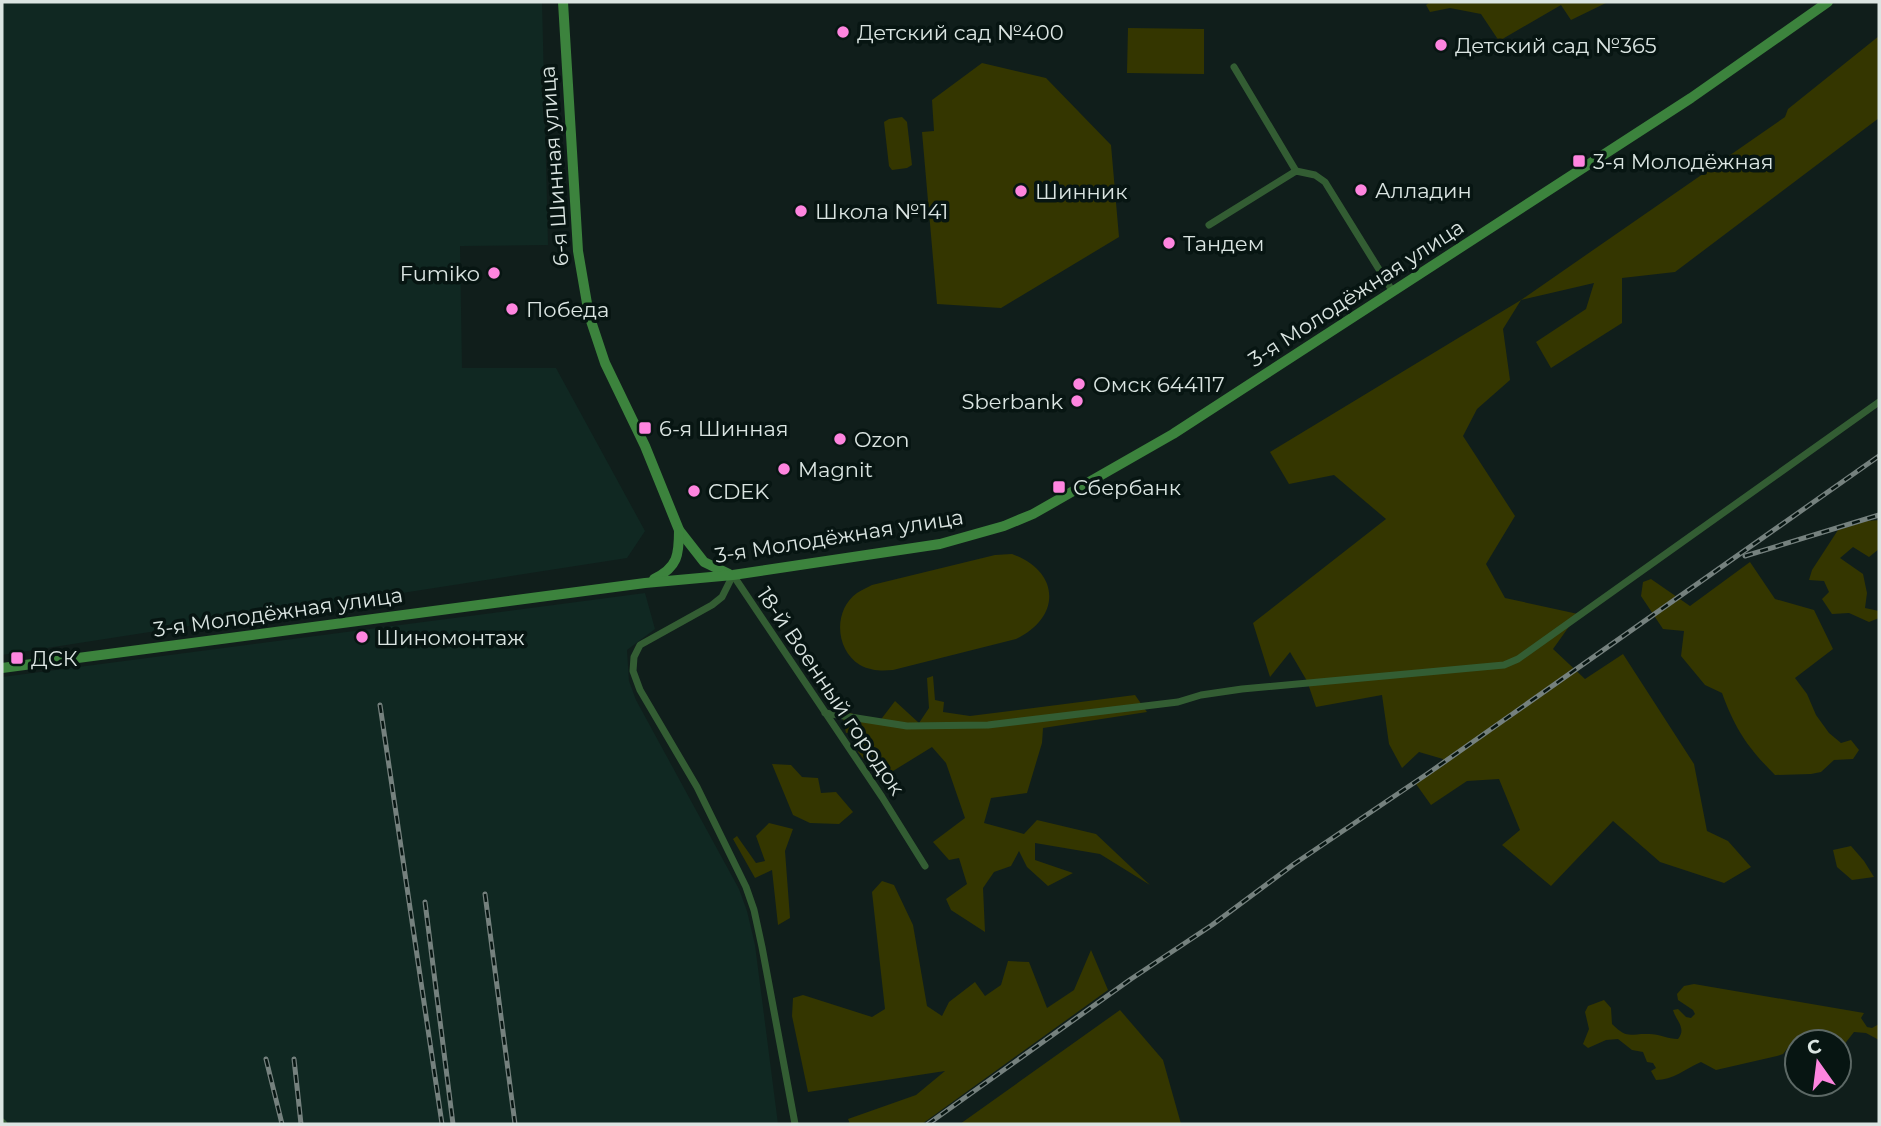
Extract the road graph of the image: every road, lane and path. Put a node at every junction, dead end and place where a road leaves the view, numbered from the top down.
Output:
1 (563, 2) edge
2 (1828, 2) edge
3 (1234, 67) dead end
4 (1296, 172) junction
5 (1209, 225) dead end
6 (1393, 292) junction
7 (1879, 402) edge
8 (679, 530) junction
9 (733, 575) junction
10 (645, 583) junction
11 (2, 668) edge
12 (825, 713) junction
13 (925, 866) dead end
14 (795, 1124) edge

1 - 8 main road, 6-я Шинная улица
2 - 6 main road, 3-я Молодёжная улица
3 - 4 street
4 - 5 street
4 - 6 street
6 - 9 main road, 3-я Молодёжная улица
7 - 12 street
8 - 9 main road, 6-я Шинная улица
8 - 10 main road
9 - 10 main road, 3-я Молодёжная улица
9 - 12 street, 18-й Военный городок
9 - 14 street, 18-й Военный городок
10 - 11 main road, 3-я Молодёжная улица
12 - 13 street, 18-й Военный городок

